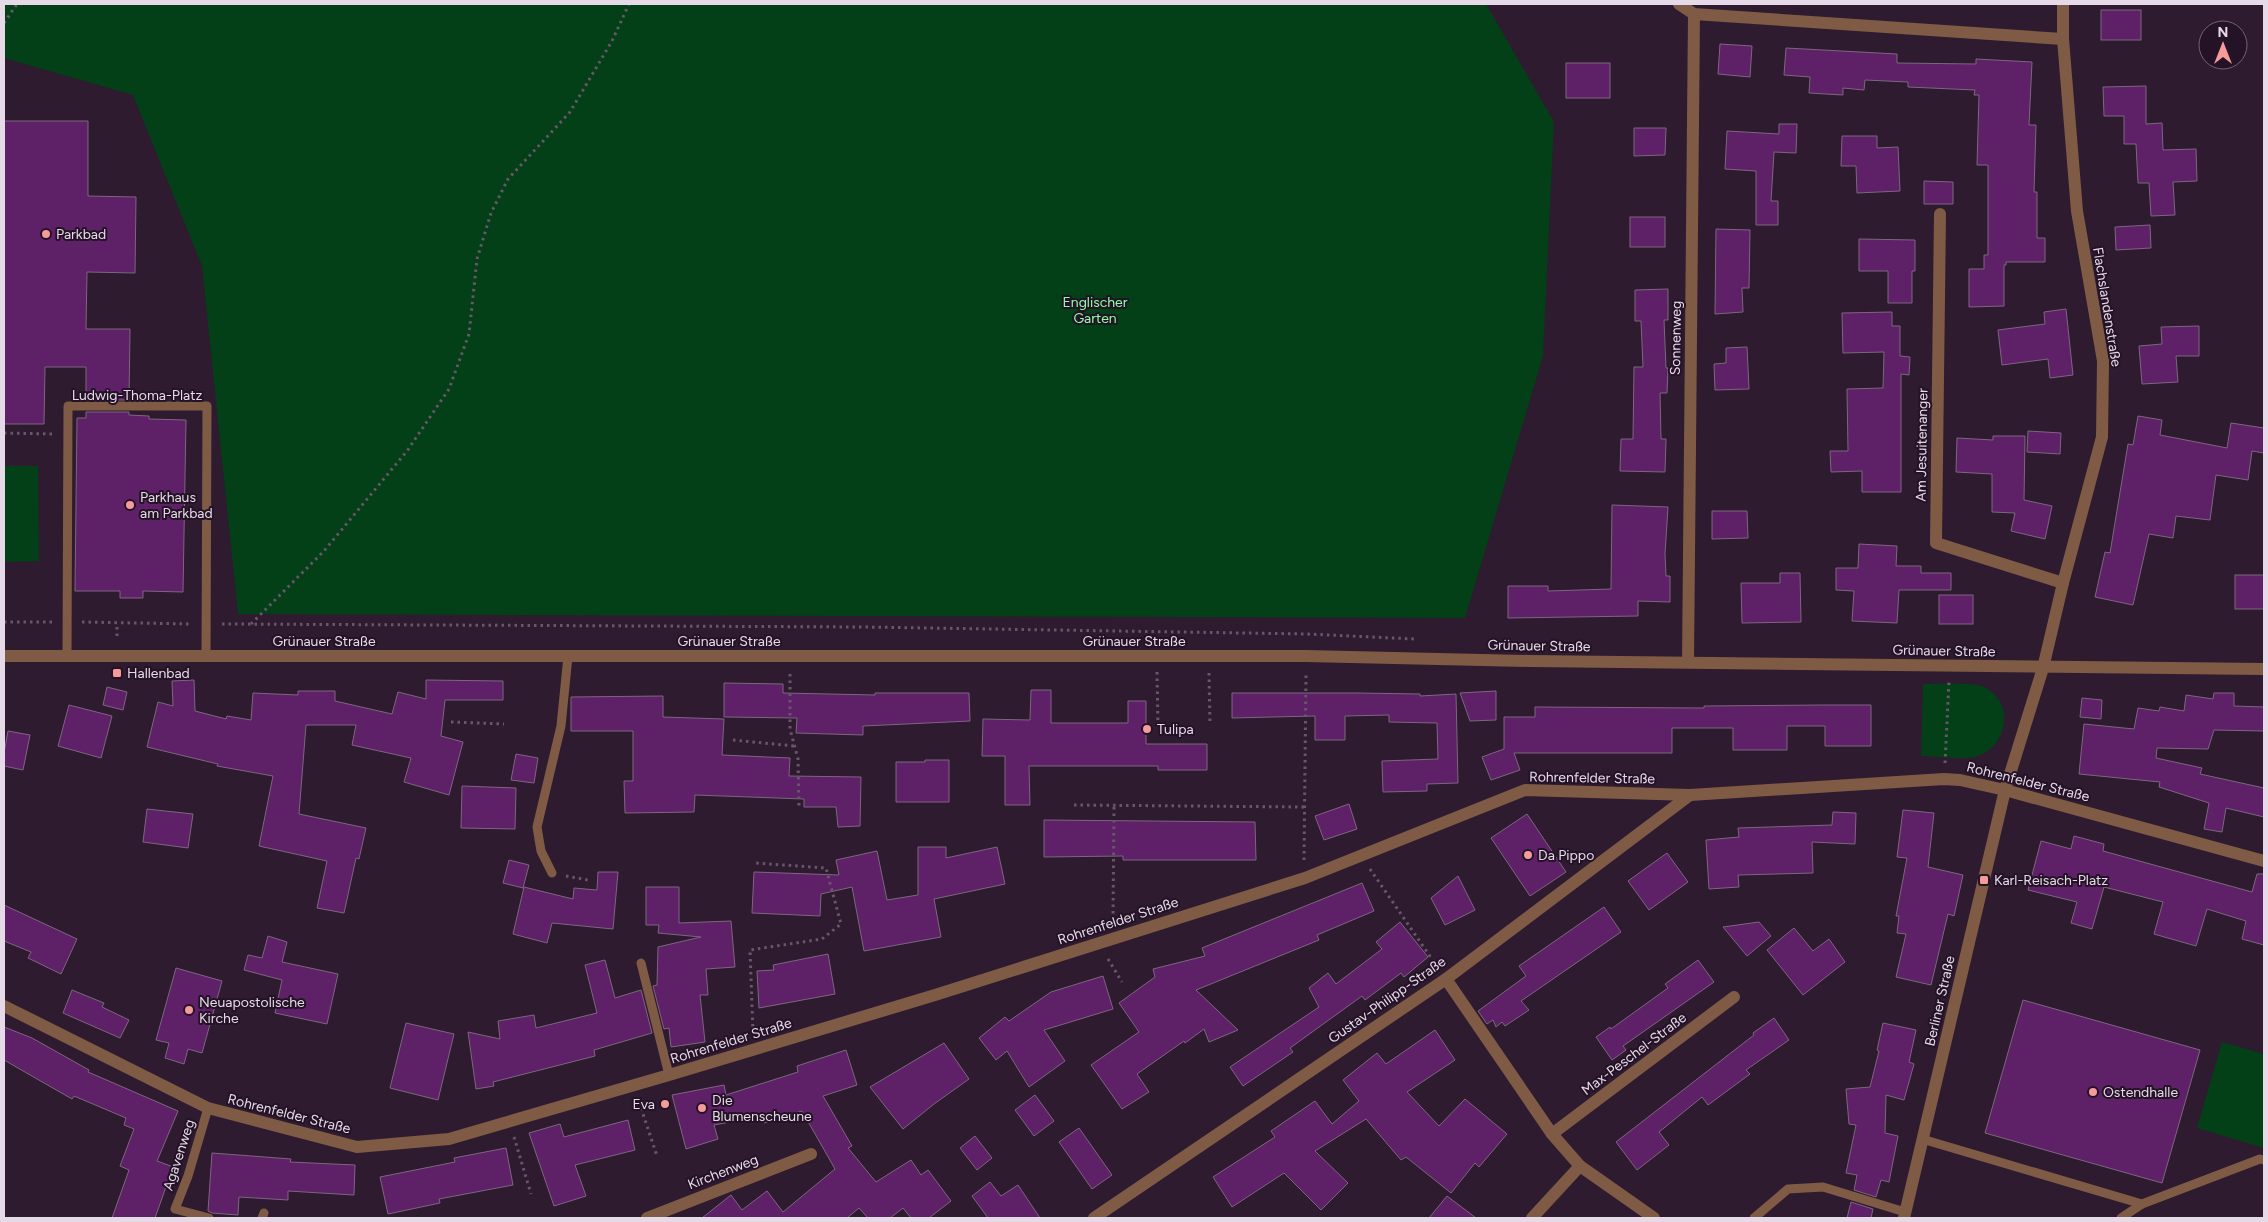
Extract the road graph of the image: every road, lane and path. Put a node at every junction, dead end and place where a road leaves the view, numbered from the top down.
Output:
1 (17, 4) edge
2 (629, 4) edge
3 (1679, 4) edge
4 (2063, 4) edge
5 (1694, 14) junction
6 (4, 23) edge
7 (2063, 38) junction
8 (1940, 214) dead end
9 (4, 433) edge
10 (68, 434) junction
11 (2063, 583) junction
12 (4, 622) edge
13 (67, 622) junction
14 (117, 623) junction
15 (206, 624) junction
16 (251, 624) junction
17 (1307, 634) junction
18 (117, 636) dead end
19 (1421, 639) dead end
20 (4, 656) edge
21 (67, 656) junction
22 (206, 656) junction
23 (568, 656) junction
24 (790, 656) junction
25 (1156, 656) junction
26 (1209, 656) junction
27 (1306, 656) junction
28 (1688, 662) junction
29 (1950, 666) junction
30 (2043, 668) junction
31 (2264, 669) edge
32 (451, 722) dead end
33 (504, 724) dead end
34 (1210, 725) dead end
35 (1158, 727) dead end
36 (733, 740) dead end
37 (794, 746) junction
38 (1944, 779) junction
39 (2005, 790) junction
40 (1690, 795) junction
41 (1074, 805) dead end
42 (1114, 806) junction
43 (799, 807) dead end
44 (1304, 807) junction
45 (1360, 854) junction
46 (2264, 860) edge
47 (755, 863) dead end
48 (552, 873) joint
49 (1305, 878) junction
50 (588, 880) dead end
51 (1112, 939) junction
52 (1098, 943) junction
53 (641, 963) dead end
54 (1446, 978) junction
55 (1122, 982) dead end
56 (1734, 997) dead end
57 (4, 1006) edge
58 (753, 1050) junction
59 (669, 1075) junction
60 (634, 1086) junction
61 (208, 1108) junction
62 (510, 1122) junction
63 (1552, 1134) junction
64 (1922, 1139) junction
65 (811, 1154) dead end
66 (657, 1156) dead end
67 (2264, 1160) edge
68 (1580, 1166) junction
69 (532, 1194) dead end
70 (2142, 1204) junction
71 (1905, 1215) edge
72 (209, 1218) edge
73 (647, 1218) edge
74 (1094, 1218) edge
75 (1532, 1218) edge
76 (1654, 1218) edge
77 (1754, 1218) edge
78 (2120, 1218) edge

1 - 6 path
2 - 16 path
3 - 5 street
4 - 7 street, Flachslandenstraße
5 - 7 street
5 - 28 street, Sonnenweg
7 - 11 street, Flachslandenstraße
8 - 11 street, Am Jesuitenanger
9 - 10 path
10 - 13 lane, Ludwig-Thoma-Platz
10 - 15 lane, Ludwig-Thoma-Platz
11 - 30 street, Flachslandenstraße
12 - 13 path
13 - 14 path
13 - 21 lane, Ludwig-Thoma-Platz
14 - 15 path
14 - 18 path
15 - 16 path
15 - 22 lane, Ludwig-Thoma-Platz
16 - 17 path
17 - 19 path
17 - 27 path
20 - 21 street, Grünauer Straße
21 - 22 street, Grünauer Straße
22 - 23 street, Grünauer Straße
23 - 24 street, Grünauer Straße
23 - 48 lane
24 - 25 street, Grünauer Straße
24 - 37 path
25 - 26 street, Grünauer Straße
25 - 35 path
26 - 27 street, Grünauer Straße
26 - 34 path
27 - 28 street, Grünauer Straße
27 - 44 path
28 - 29 street, Grünauer Straße
29 - 30 street, Grünauer Straße
29 - 38 path
30 - 31 street, Grünauer Straße
30 - 39 street
32 - 33 path
36 - 37 path
37 - 43 path
38 - 39 street, Rohrenfelder Straße
38 - 40 street, Rohrenfelder Straße
39 - 46 street, Rohrenfelder Straße
39 - 64 street, Berliner Straße
40 - 45 street, Rohrenfelder Straße
40 - 54 street, Gustav-Philipp-Straße
41 - 42 path
42 - 44 path
42 - 51 path
44 - 49 path
45 - 49 street, Rohrenfelder Straße
45 - 54 path
47 - 58 path
48 - 50 path
49 - 51 street, Rohrenfelder Straße
51 - 52 street, Rohrenfelder Straße
52 - 55 path
52 - 58 street, Rohrenfelder Straße
53 - 59 lane
54 - 63 street
54 - 74 street, Gustav-Philipp-Straße
56 - 63 street, Max-Peschel-Straße
57 - 61 street, Rohrenfelder Straße
58 - 59 street, Rohrenfelder Straße
59 - 60 street, Rohrenfelder Straße
60 - 62 street, Rohrenfelder Straße
60 - 66 path
61 - 62 street, Rohrenfelder Straße
61 - 72 lane, Agavenweg
62 - 69 path
63 - 68 street
64 - 70 lane
64 - 71 street, Berliner Straße
65 - 73 street, Kirchenweg
67 - 70 lane
68 - 75 street
68 - 76 street
70 - 78 lane
71 - 77 lane

